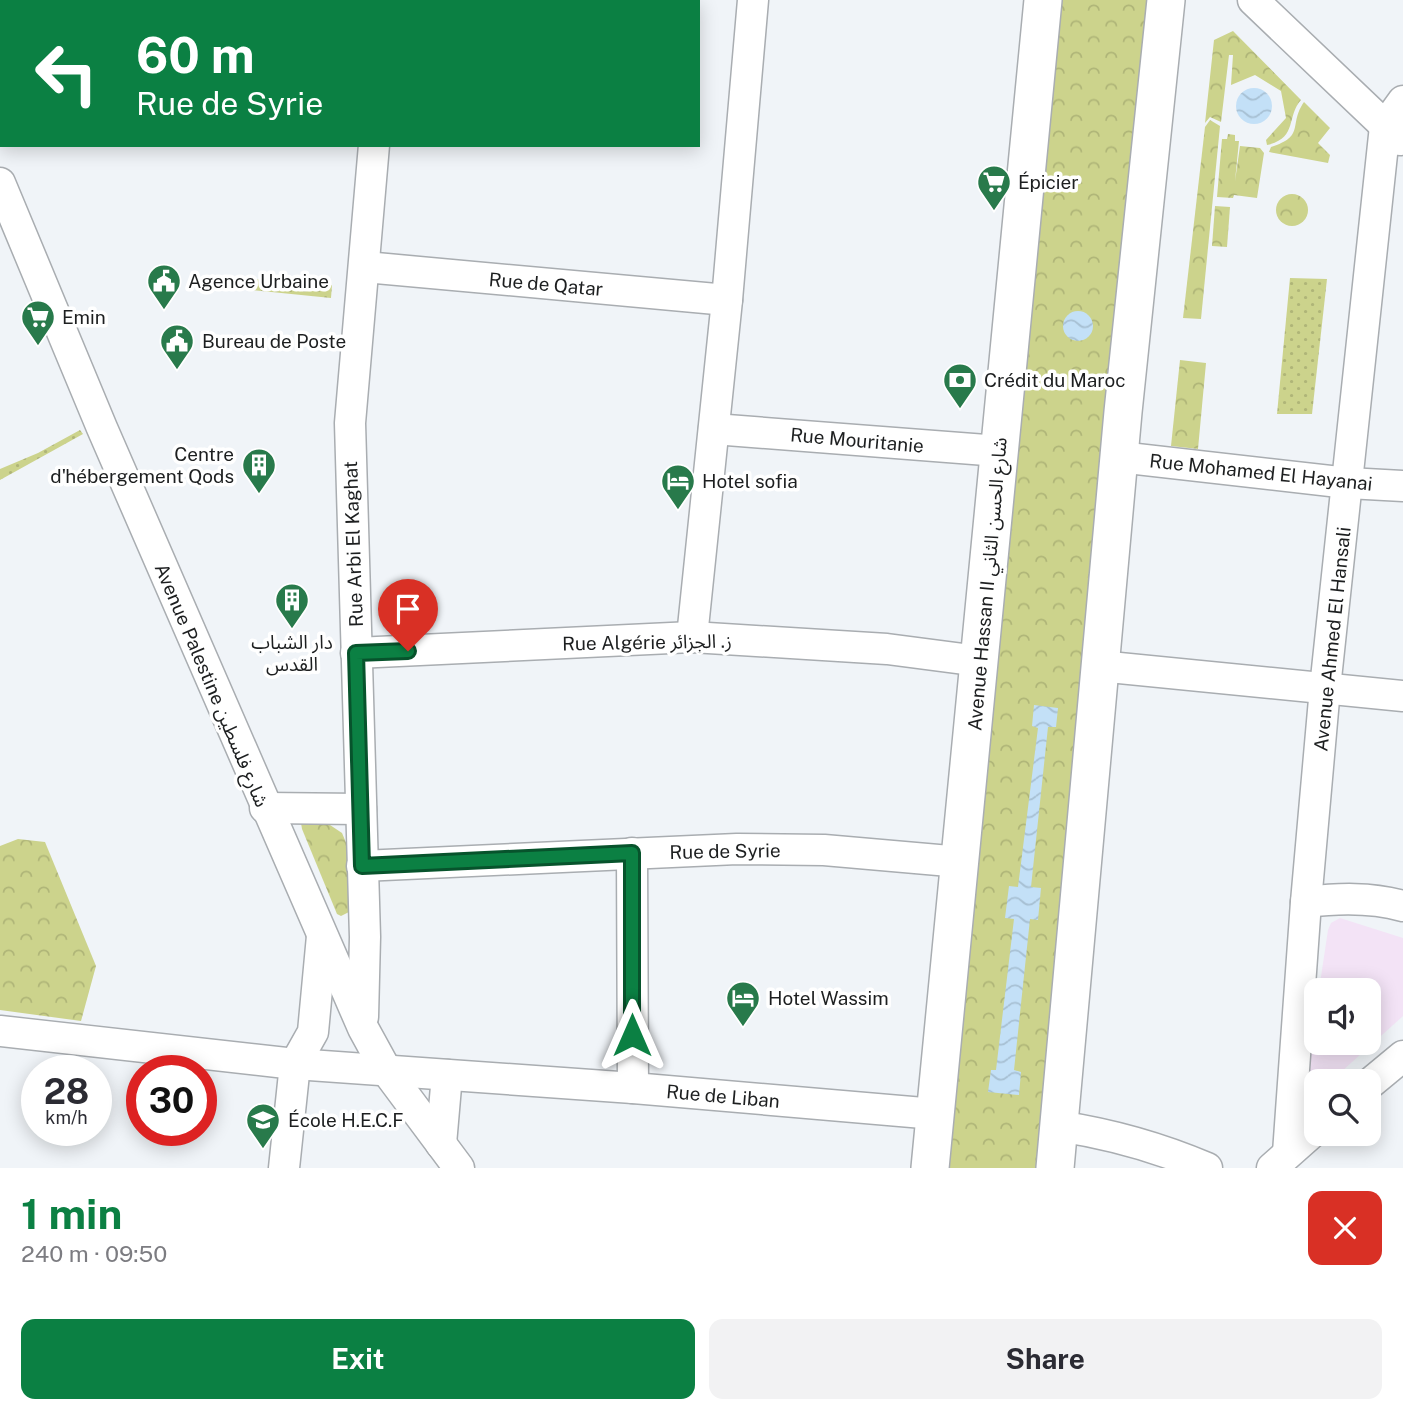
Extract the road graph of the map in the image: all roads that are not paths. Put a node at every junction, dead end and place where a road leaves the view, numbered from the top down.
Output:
1 (753, 0) edge
2 (1043, 0) edge
3 (1166, 0) edge
4 (1253, 0) edge
5 (1403, 102) edge
6 (1394, 134) edge
7 (374, 147) edge
8 (0, 183) edge
9 (365, 267) junction
10 (727, 300) junction
11 (714, 429) junction
12 (999, 451) junction
13 (1119, 457) junction
14 (1348, 483) junction
15 (1403, 486) edge
16 (692, 637) junction
17 (356, 653) junction
18 (979, 661) junction
19 (1099, 666) junction
20 (1325, 688) junction
21 (1403, 696) edge
22 (265, 808) junction
23 (360, 809) junction
24 (632, 853) junction
25 (961, 862) junction
26 (362, 866) junction
27 (1306, 902) junction
28 (1403, 906) edge
29 (322, 934) junction
30 (363, 1028) junction
31 (0, 1031) edge
32 (1403, 1056) edge
33 (295, 1064) junction
34 (386, 1070) junction
35 (1381, 1074) edge
36 (447, 1075) junction
37 (633, 1088) junction
38 (935, 1114) junction
39 (1058, 1126) junction
40 (1304, 1139) edge
41 (441, 1144) junction
42 (1280, 1160) edge
43 (284, 1168) edge
44 (460, 1168) edge
45 (930, 1168) edge
46 (1055, 1168) edge
47 (1207, 1168) edge

1 - 10 street
2 - 12 main road, Avenue Hassan II شارع الحسن الثاني
3 - 13 main road
4 - 6 street
5 - 6 street
6 - 14 street, Avenue Ahmed El Hansali
7 - 9 street, Rue Arbi El Kaghat
8 - 22 street, Avenue Palestine شارع فلسطين
9 - 10 street, Rue de Qatar
9 - 17 street, Rue Arbi El Kaghat
10 - 11 street
11 - 12 street, Rue Mouritanie
11 - 16 street
12 - 18 main road, Avenue Hassan II شارع الحسن الثاني
13 - 14 street, Rue Mohamed El Hayanai
13 - 19 main road
14 - 15 street, Rue Mohamed El Hayanai
14 - 20 street, Avenue Ahmed El Hansali
16 - 17 street, Rue Algérie ز. الجزائر
16 - 18 street, Rue Algérie ز. الجزائر
17 - 23 street, Rue Arbi El Kaghat
18 - 25 main road, Avenue Hassan II شارع الحسن الثاني
19 - 20 street
19 - 39 main road
20 - 21 street
20 - 27 street, Avenue Ahmed El Hansali
22 - 23 street
22 - 29 street, Avenue Palestine شارع فلسطين
23 - 26 street, Rue Arbi El Kaghat
24 - 25 street, Rue de Syrie
24 - 26 street, Rue de Syrie
24 - 37 street
25 - 38 main road, Avenue Hassan II شارع الحسن الثاني
26 - 30 street, Rue Arbi El Kaghat
27 - 28 street
27 - 42 street, Avenue Ahmed El Hansali
29 - 30 street, Avenue Palestine شارع فلسطين
29 - 33 street
30 - 34 street, Avenue Palestine شارع فلسطين
31 - 33 street, Rue de Liban
32 - 35 street
33 - 34 street, Rue de Liban
33 - 43 street
34 - 36 street, Rue de Liban
34 - 41 street, Avenue Palestine شارع فلسطين
36 - 37 street, Rue de Liban
36 - 41 street
37 - 38 street, Rue de Liban
38 - 45 main road, Avenue Hassan II شارع الحسن الثاني
39 - 46 main road
39 - 47 street
40 - 42 street
41 - 44 street, Avenue Palestine شارع فلسطين

